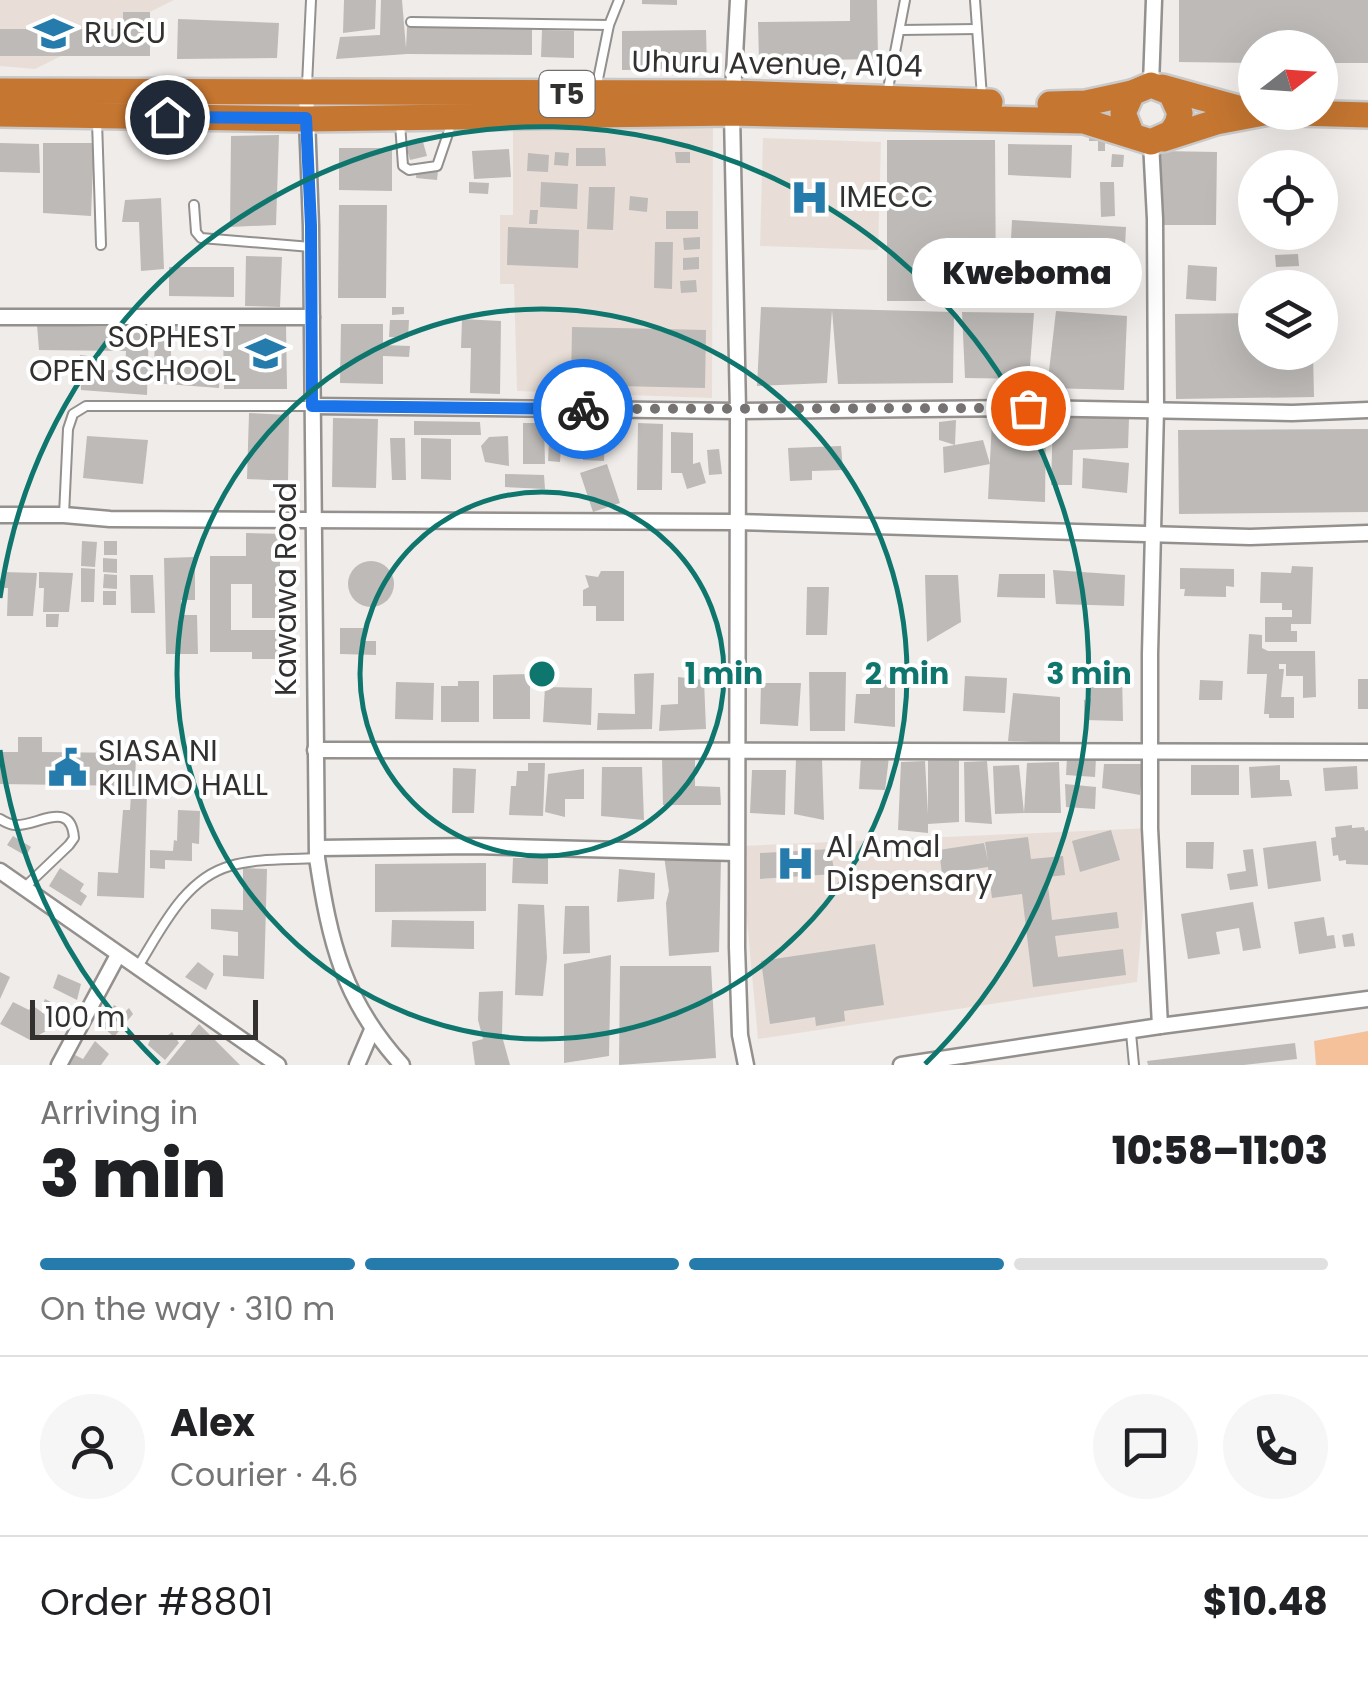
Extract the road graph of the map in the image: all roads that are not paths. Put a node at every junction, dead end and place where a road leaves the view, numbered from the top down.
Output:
1 (311, 0) edge
2 (618, 0) edge
3 (738, 0) edge
4 (905, 0) edge
5 (976, 0) edge
6 (1154, 0) edge
7 (411, 22) dead end
8 (609, 24) junction
9 (978, 29) junction
10 (901, 30) junction
11 (1148, 88) junction
12 (306, 90) junction
13 (0, 91) edge
14 (595, 94) junction
15 (982, 102) junction
16 (733, 103) junction
17 (97, 104) junction
18 (399, 104) junction
19 (455, 104) junction
20 (1238, 108) edge
21 (886, 109) junction
22 (0, 114) edge
23 (1338, 114) edge
24 (1368, 114) edge
25 (306, 118) junction
26 (1238, 118) edge
27 (1148, 138) junction
28 (194, 205) dead end
29 (101, 245) dead end
30 (311, 247) junction
31 (0, 317) edge
32 (312, 317) junction
33 (312, 406) junction
34 (1156, 409) junction
35 (1368, 410) edge
36 (738, 411) junction
37 (0, 515) edge
38 (64, 515) junction
39 (313, 521) junction
40 (736, 522) junction
41 (1154, 533) junction
42 (1368, 533) edge
43 (315, 750) junction
44 (738, 751) junction
45 (1152, 751) junction
46 (1368, 752) edge
47 (0, 819) edge
48 (318, 853) junction
49 (736, 854) junction
50 (0, 870) edge
51 (24, 888) junction
52 (118, 956) junction
53 (137, 968) junction
54 (1368, 1000) edge
55 (1160, 1026) junction
56 (372, 1030) junction
57 (1131, 1033) junction
58 (59, 1065) edge
59 (278, 1065) edge
60 (357, 1065) edge
61 (402, 1065) edge
62 (746, 1065) edge
63 (901, 1065) edge
64 (1134, 1065) edge

1 - 12 lane
2 - 8 lane
3 - 16 street
4 - 10 lane
5 - 9 lane
6 - 11 street
7 - 8 lane
8 - 14 lane
9 - 10 lane
9 - 15 lane
10 - 21 lane
11 - 15 highway, Uhuru Avenue, A104 / T5
11 - 20 highway, T5
11 - 27 highway
11 - 27 highway
12 - 17 highway, Uhuru Avenue, A104 / T5
12 - 18 highway, Uhuru Avenue, A104 / T5
12 - 25 street, Kawawa Road
13 - 17 highway, Uhuru Avenue, A104 / T5
14 - 16 highway, Uhuru Avenue, A104 / T5
14 - 19 highway, Uhuru Avenue, A104 / T5
15 - 21 highway, Uhuru Avenue, A104 / T5
16 - 19 highway, Uhuru Avenue, A104 / T5
16 - 21 highway, Uhuru Avenue, A104 / T5
16 - 36 street
17 - 22 highway, Uhuru Avenue, A104 / T5
17 - 25 highway, Uhuru Avenue, A104 / T5
17 - 29 lane
18 - 19 highway, Uhuru Avenue, A104 / T5
18 - 19 lane
18 - 25 highway, Uhuru Avenue, A104 / T5
21 - 27 highway, Uhuru Avenue, A104 / T5
23 - 24 highway
25 - 30 street, Kawawa Road
26 - 27 highway
27 - 34 street
28 - 30 lane
30 - 32 street, Kawawa Road
31 - 32 street
32 - 33 street, Kawawa Road
33 - 36 street
33 - 38 lane
33 - 39 street, Kawawa Road
34 - 35 street
34 - 36 street
34 - 41 street
36 - 40 street
37 - 38 street
38 - 39 street
39 - 40 street
39 - 43 street, Kawawa Road
40 - 41 street
40 - 44 street
41 - 42 street
41 - 45 street
43 - 44 street
43 - 48 street, Kawawa Road
44 - 45 street
44 - 49 street
45 - 46 street
45 - 55 street
47 - 51 lane
48 - 49 street
48 - 53 lane
48 - 56 street, Kawawa Road
49 - 62 street
50 - 51 street
51 - 52 street
52 - 53 street
52 - 58 street
53 - 59 street
54 - 55 street
55 - 57 street
56 - 60 street
56 - 61 street, Kawawa Road
57 - 63 street
57 - 64 lane

